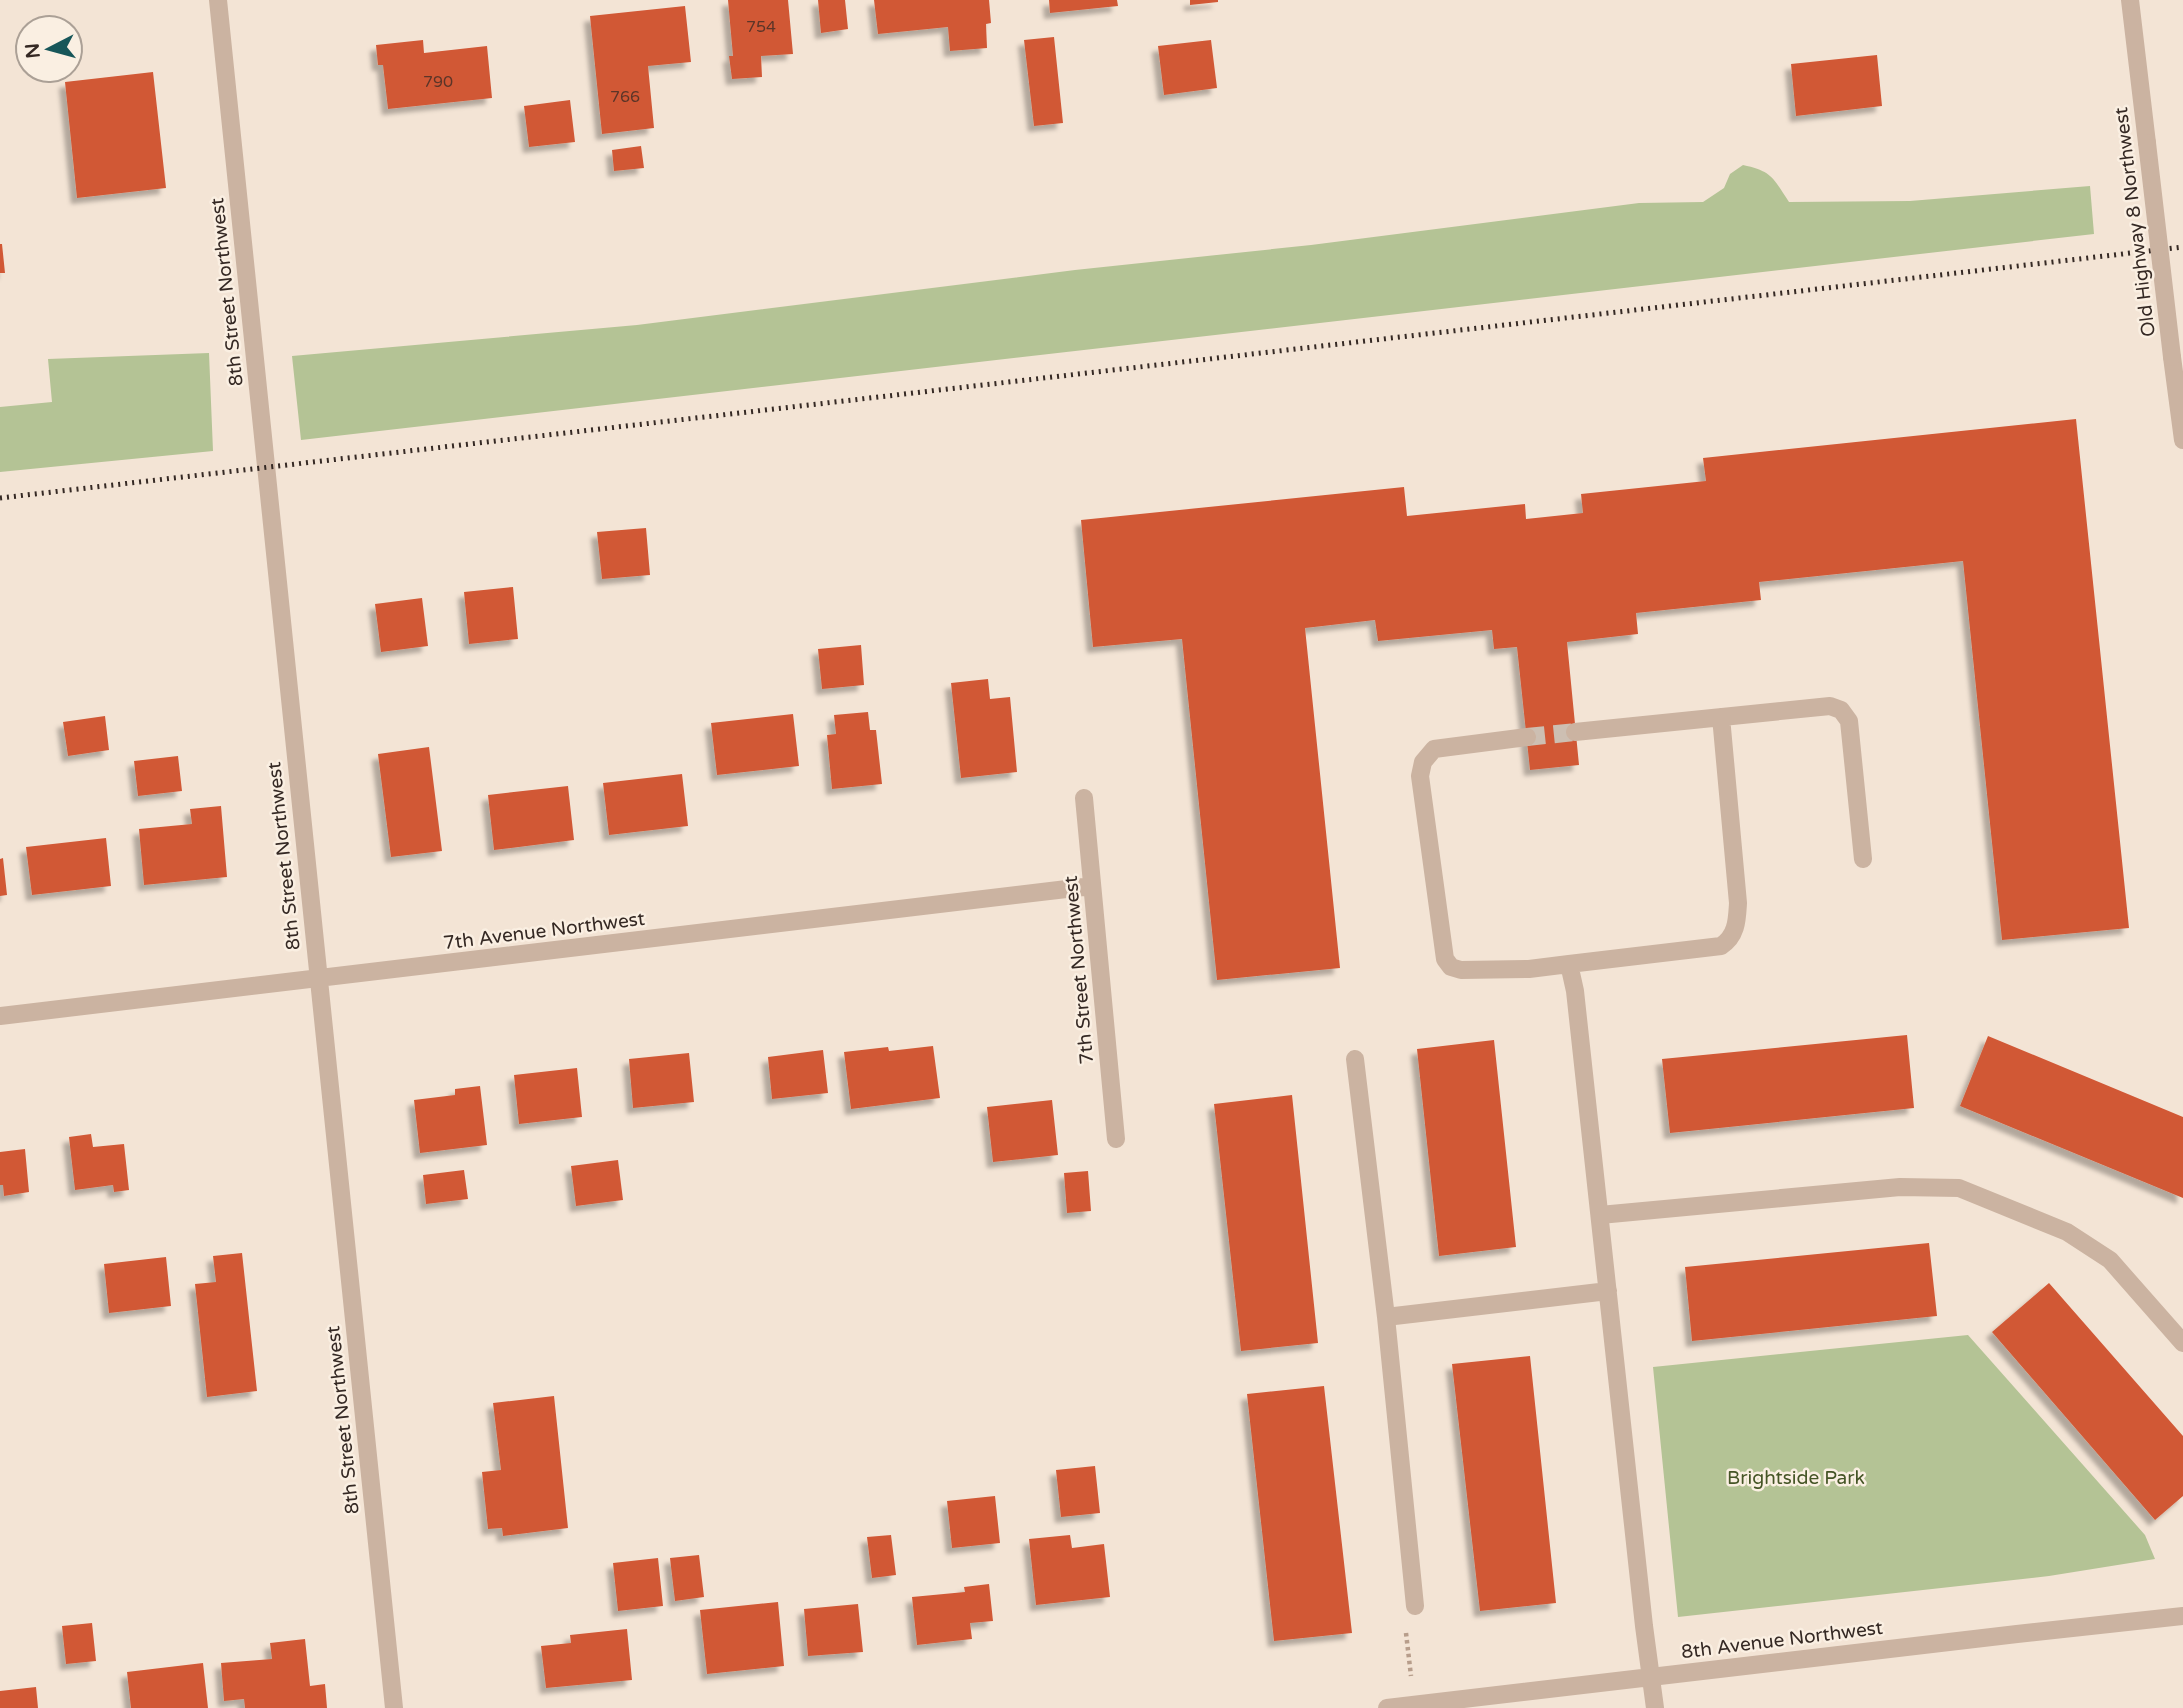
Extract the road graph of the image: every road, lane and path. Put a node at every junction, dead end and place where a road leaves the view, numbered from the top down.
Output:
1 (218, 0) edge
2 (2130, 0) edge
3 (2183, 440) edge
4 (1721, 717) junction
5 (1575, 732) tunnel mouth
6 (1527, 737) tunnel mouth
7 (1084, 798) dead end
8 (1863, 859) dead end
9 (1092, 886) junction
10 (1569, 964) junction
11 (317, 979) junction
12 (0, 1016) edge
13 (1355, 1059) dead end
14 (1116, 1139) dead end
15 (1600, 1215) junction
16 (1608, 1292) junction
17 (1386, 1317) junction
18 (2183, 1343) edge
19 (1415, 1606) joint
20 (2183, 1616) edge
21 (1652, 1677) junction
22 (1414, 1705) junction
23 (394, 1708) edge
24 (1387, 1708) edge
25 (1655, 1708) edge

1 - 11 street, 8th Street Northwest
2 - 3 street, Old Highway 8 Northwest, bridge
4 - 5 street
4 - 8 street
4 - 10 street
6 - 10 street
7 - 9 street, 7th Street Northwest
9 - 11 street, 7th Avenue Northwest
9 - 14 street, 7th Street Northwest
10 - 15 street
11 - 12 street, 7th Avenue Northwest
11 - 23 street, 8th Street Northwest
13 - 17 street
15 - 16 street
15 - 18 street
16 - 17 street
16 - 21 street
17 - 19 street
19 - 22 path
20 - 21 street, 8th Avenue Northwest
21 - 22 street, 8th Avenue Northwest
21 - 25 street
22 - 24 street, 8th Avenue Northwest

